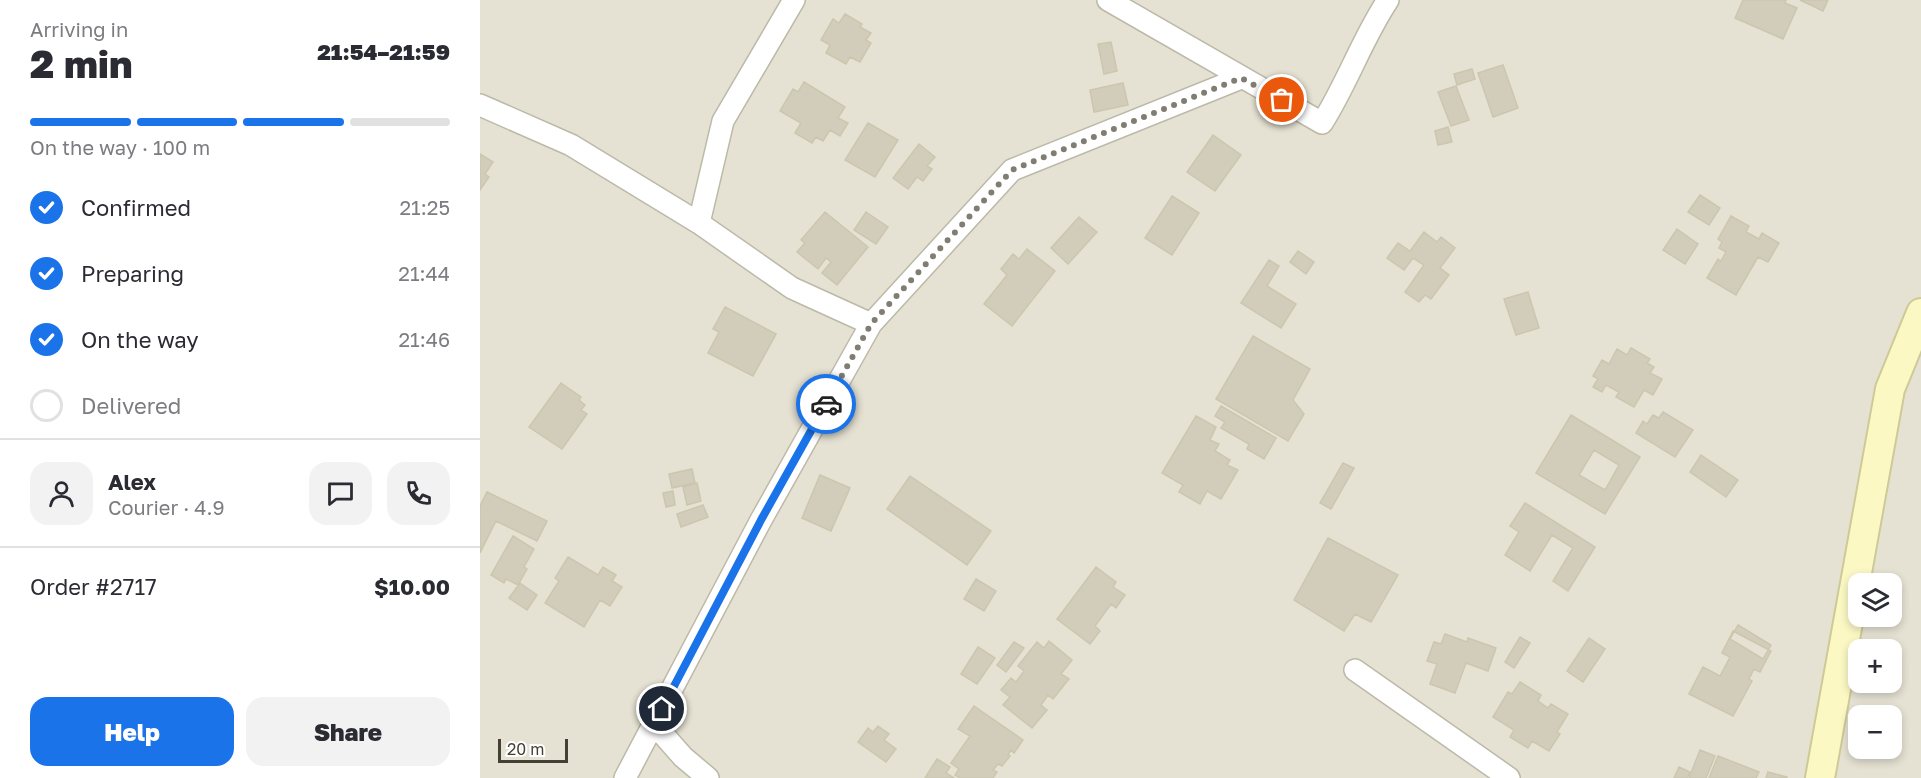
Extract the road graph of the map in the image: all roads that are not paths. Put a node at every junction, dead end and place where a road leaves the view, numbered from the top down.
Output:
1 (794, 0) edge
2 (1108, 0) edge
3 (1388, 0) edge
4 (1241, 78) junction
5 (480, 105) edge
6 (699, 223) junction
7 (1921, 313) edge
8 (871, 324) junction
9 (1355, 670) dead end
10 (654, 724) junction
11 (625, 778) edge
12 (708, 778) edge
13 (1509, 778) edge
14 (1820, 778) edge

1 - 6 street
2 - 4 street
3 - 4 street
4 - 8 street
5 - 6 street
6 - 8 street
7 - 14 street
8 - 10 street
9 - 13 street
10 - 11 street
10 - 12 street

